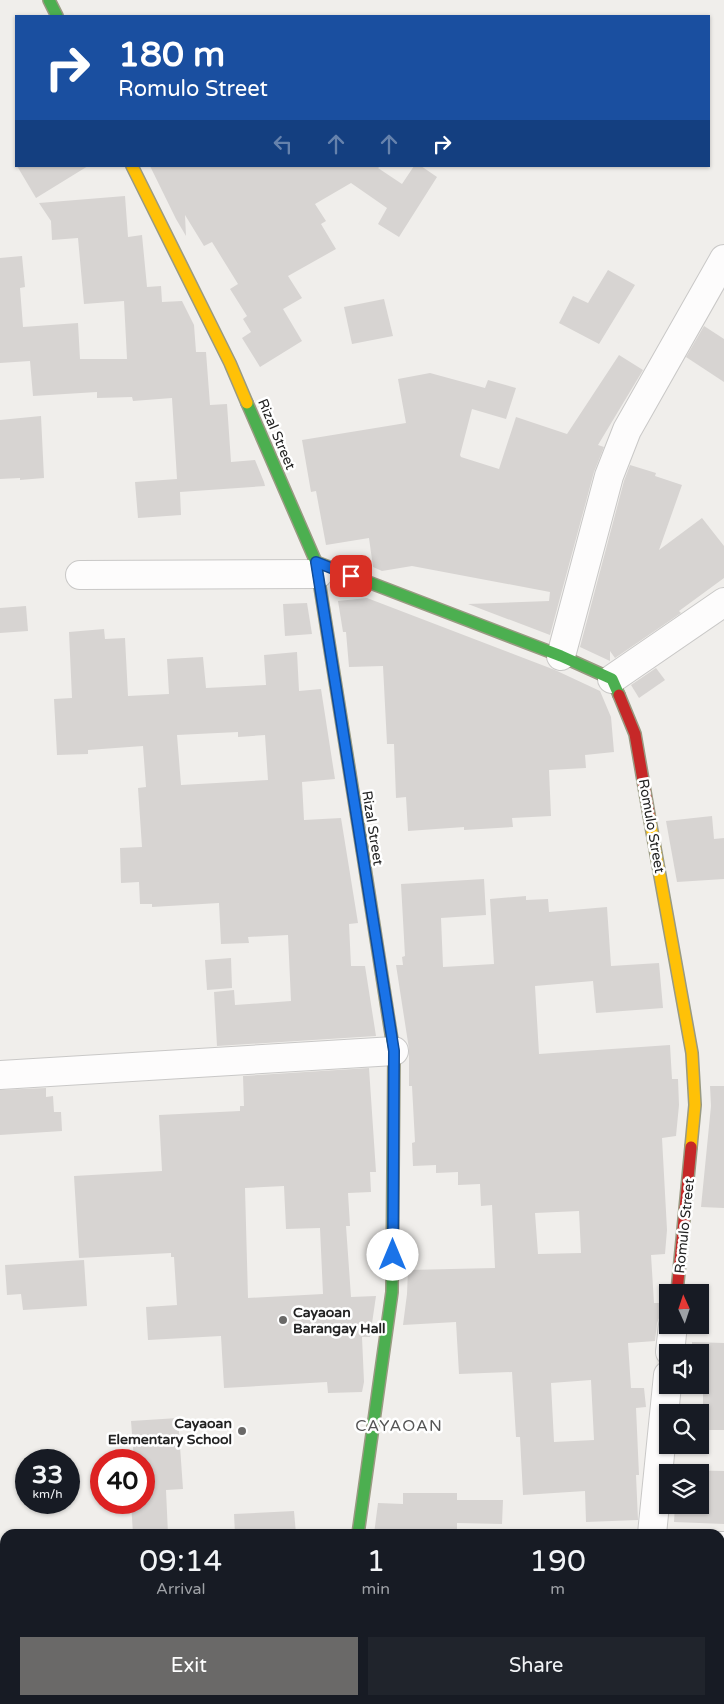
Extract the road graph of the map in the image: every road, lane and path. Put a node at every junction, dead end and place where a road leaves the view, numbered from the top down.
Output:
1 (49, 0) edge
2 (56, 15) edge
3 (132, 167) edge
4 (724, 259) edge
5 (317, 568) junction
6 (80, 575) dead end
7 (724, 602) edge
8 (561, 656) junction
9 (612, 679) junction
10 (394, 1051) junction
11 (0, 1075) edge
12 (678, 1284) edge
13 (666, 1394) edge
14 (359, 1529) edge
15 (653, 1529) edge

1 - 2 street
3 - 5 street, Rizal Street
4 - 8 street
5 - 6 street
5 - 8 street
5 - 10 street, Rizal Street
7 - 9 street
8 - 9 street
9 - 12 street, Romulo Street
10 - 11 street
10 - 14 street, Rizal Street
13 - 15 street

